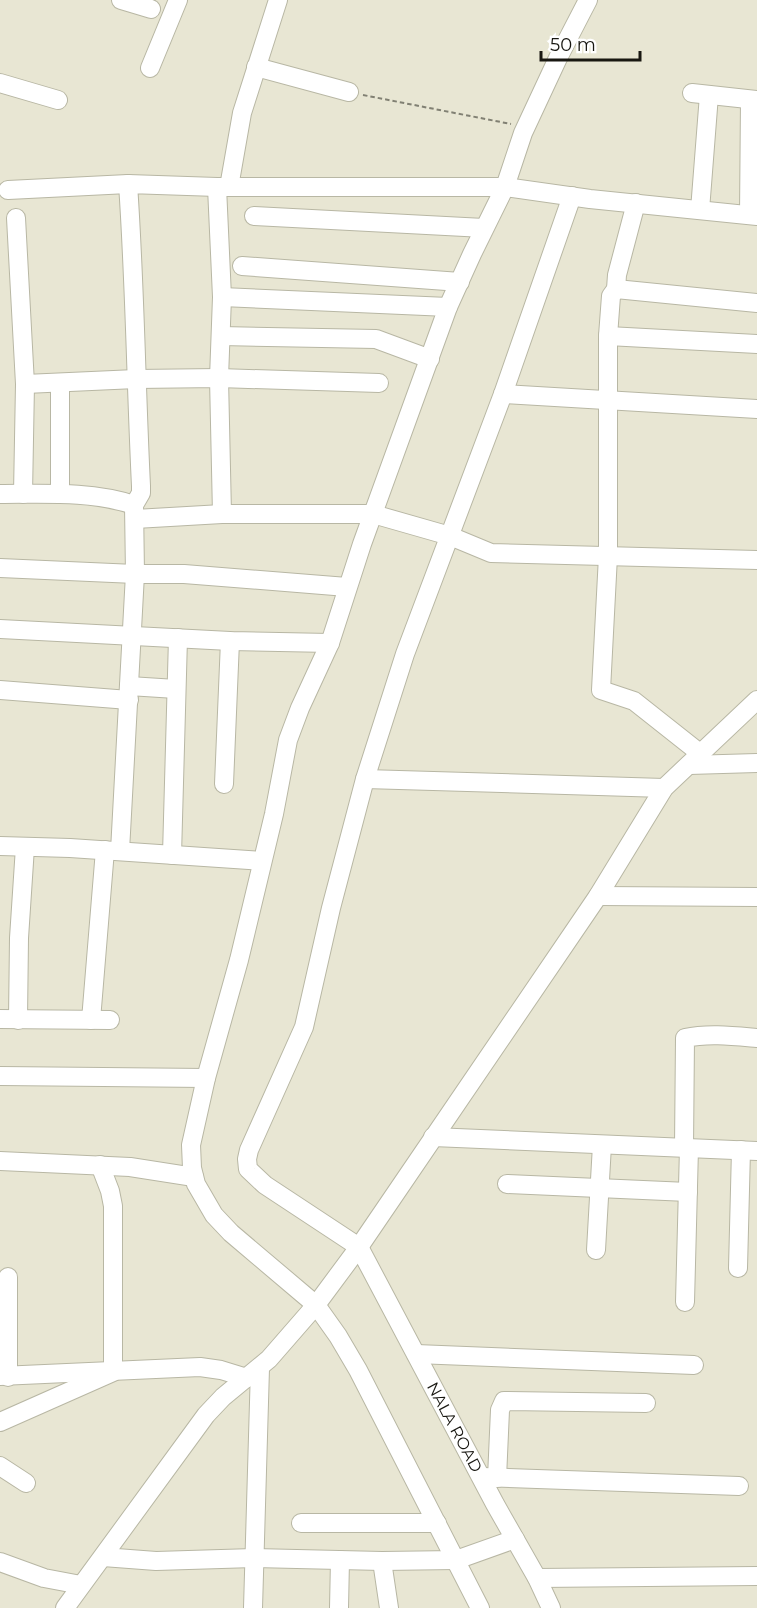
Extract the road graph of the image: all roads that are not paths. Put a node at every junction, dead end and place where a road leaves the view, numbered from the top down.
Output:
1 (121, 0) edge
2 (178, 0) edge
3 (278, 0) edge
4 (588, 0) edge
5 (151, 9) dead end
6 (256, 67) junction
7 (150, 68) dead end
8 (0, 83) edge
9 (348, 92) road end
10 (58, 100) dead end
11 (754, 100) edge
12 (128, 184) junction
13 (223, 187) junction
14 (505, 187) junction
15 (8, 190) dead end
16 (572, 196) junction
17 (636, 203) junction
18 (700, 210) junction
19 (254, 216) dead end
20 (753, 216) edge
21 (16, 218) dead end
22 (484, 228) junction
23 (242, 266) dead end
24 (460, 282) junction
25 (616, 289) junction
26 (222, 297) junction
27 (757, 303) edge
28 (448, 308) junction
29 (221, 336) junction
30 (608, 336) junction
31 (757, 344) edge
32 (430, 359) junction
33 (219, 378) junction
34 (136, 379) junction
35 (60, 383) junction
36 (379, 383) dead end
37 (26, 384) junction
38 (503, 394) junction
39 (608, 401) junction
40 (757, 409) edge
41 (0, 494) edge
42 (23, 494) junction
43 (60, 494) junction
44 (134, 512) junction
45 (222, 514) junction
46 (373, 514) junction
47 (450, 536) junction
48 (608, 556) junction
49 (757, 560) edge
50 (0, 568) edge
51 (135, 574) junction
52 (347, 587) junction
53 (0, 628) edge
54 (131, 635) junction
55 (178, 638) junction
56 (230, 641) junction
57 (330, 643) junction
58 (177, 689) junction
59 (0, 690) edge
60 (129, 693) junction
61 (757, 700) edge
62 (695, 759) junction
63 (757, 763) edge
64 (365, 779) junction
65 (224, 784) dead end
66 (664, 788) junction
67 (0, 846) edge
68 (26, 847) junction
69 (112, 851) junction
70 (172, 855) junction
71 (262, 861) junction
72 (598, 896) junction
73 (757, 897) edge
74 (9, 1019) edge
75 (91, 1020) junction
76 (111, 1020) dead end
77 (757, 1038) edge
78 (0, 1076) edge
79 (206, 1078) junction
80 (433, 1137) junction
81 (602, 1145) junction
82 (690, 1148) junction
83 (749, 1150) edge
84 (0, 1161) edge
85 (100, 1165) junction
86 (194, 1177) junction
87 (507, 1184) dead end
88 (599, 1189) junction
89 (688, 1192) junction
90 (596, 1250) dead end
91 (355, 1252) junction
92 (738, 1268) dead end
93 (8, 1276) dead end
94 (318, 1301) junction
95 (685, 1302) dead end
96 (416, 1354) junction
97 (694, 1365) dead end
98 (113, 1372) junction
99 (253, 1373) junction
100 (4, 1377) edge
101 (646, 1403) dead end
102 (0, 1422) edge
103 (0, 1466) edge
104 (489, 1478) junction
105 (26, 1483) dead end
106 (739, 1486) dead end
107 (301, 1523) dead end
108 (437, 1523) junction
109 (511, 1541) junction
110 (103, 1557) junction
111 (254, 1558) junction
112 (340, 1560) junction
113 (456, 1560) junction
114 (382, 1561) junction
115 (0, 1562) edge
116 (757, 1576) edge
117 (537, 1578) junction
118 (81, 1586) junction
119 (65, 1608) edge
120 (253, 1608) edge
121 (339, 1608) edge
122 (389, 1608) edge
123 (480, 1608) edge
124 (550, 1608) edge

1 - 5 street
2 - 7 street
3 - 6 street
4 - 14 street
6 - 9 street
6 - 13 street
8 - 10 street
11 - 18 street
11 - 20 street
12 - 13 street
12 - 15 street
12 - 34 street
13 - 14 street
13 - 26 street
14 - 16 street
14 - 22 street
16 - 17 street
16 - 38 street
17 - 18 street
17 - 25 street
18 - 20 street
19 - 22 street
21 - 37 street
22 - 24 street
23 - 24 street
24 - 28 street
25 - 27 street
25 - 30 street
26 - 28 street
26 - 29 street
28 - 32 street
29 - 32 street
29 - 33 street
30 - 31 street
30 - 39 street
32 - 46 street
33 - 34 street
33 - 36 street
33 - 45 street
34 - 35 street
34 - 44 street
35 - 37 street
35 - 43 street
37 - 42 street
38 - 39 street
38 - 47 street
39 - 40 street
39 - 48 street
41 - 42 street
42 - 43 street
43 - 44 street
44 - 45 street
44 - 51 street
45 - 46 street
46 - 47 street
46 - 52 street
47 - 48 street
47 - 64 street
48 - 49 street
48 - 62 street
50 - 51 street
51 - 52 street
51 - 54 street
52 - 57 street
53 - 54 street
54 - 55 street
54 - 60 street
55 - 56 street
55 - 58 street
56 - 57 street
56 - 65 street
57 - 71 street
58 - 60 street
58 - 70 street
59 - 60 street
60 - 69 street
61 - 62 street
62 - 63 street
62 - 66 street
64 - 66 street
64 - 91 street
66 - 72 street
67 - 68 street
68 - 69 street
68 - 74 street
69 - 70 street
69 - 75 street
70 - 71 street
71 - 79 street
72 - 73 street
72 - 80 street
74 - 75 street
75 - 76 street
77 - 82 street
78 - 79 street
79 - 86 street
80 - 81 street
80 - 91 street
81 - 82 street
81 - 88 street
82 - 83 street
82 - 89 street
83 - 92 street
84 - 85 street
85 - 86 street
85 - 98 street
86 - 94 street
87 - 88 street
88 - 89 street
88 - 90 street
89 - 95 street
91 - 94 street
91 - 96 street, NALA ROAD
93 - 100 street
94 - 99 street
94 - 108 street
96 - 97 street
96 - 104 street, NALA ROAD
98 - 99 street
98 - 100 street
98 - 102 street
99 - 110 street
99 - 111 street
101 - 104 street
103 - 105 street
104 - 106 street
104 - 109 street, NALA ROAD
107 - 108 street
108 - 113 street
109 - 113 street
109 - 117 street, NALA ROAD
110 - 111 street
110 - 118 street
111 - 112 street
111 - 120 street
112 - 114 street
112 - 121 street
113 - 114 street
113 - 123 street
114 - 122 street
115 - 118 street
116 - 117 street
117 - 124 street, NALA ROAD
118 - 119 street

